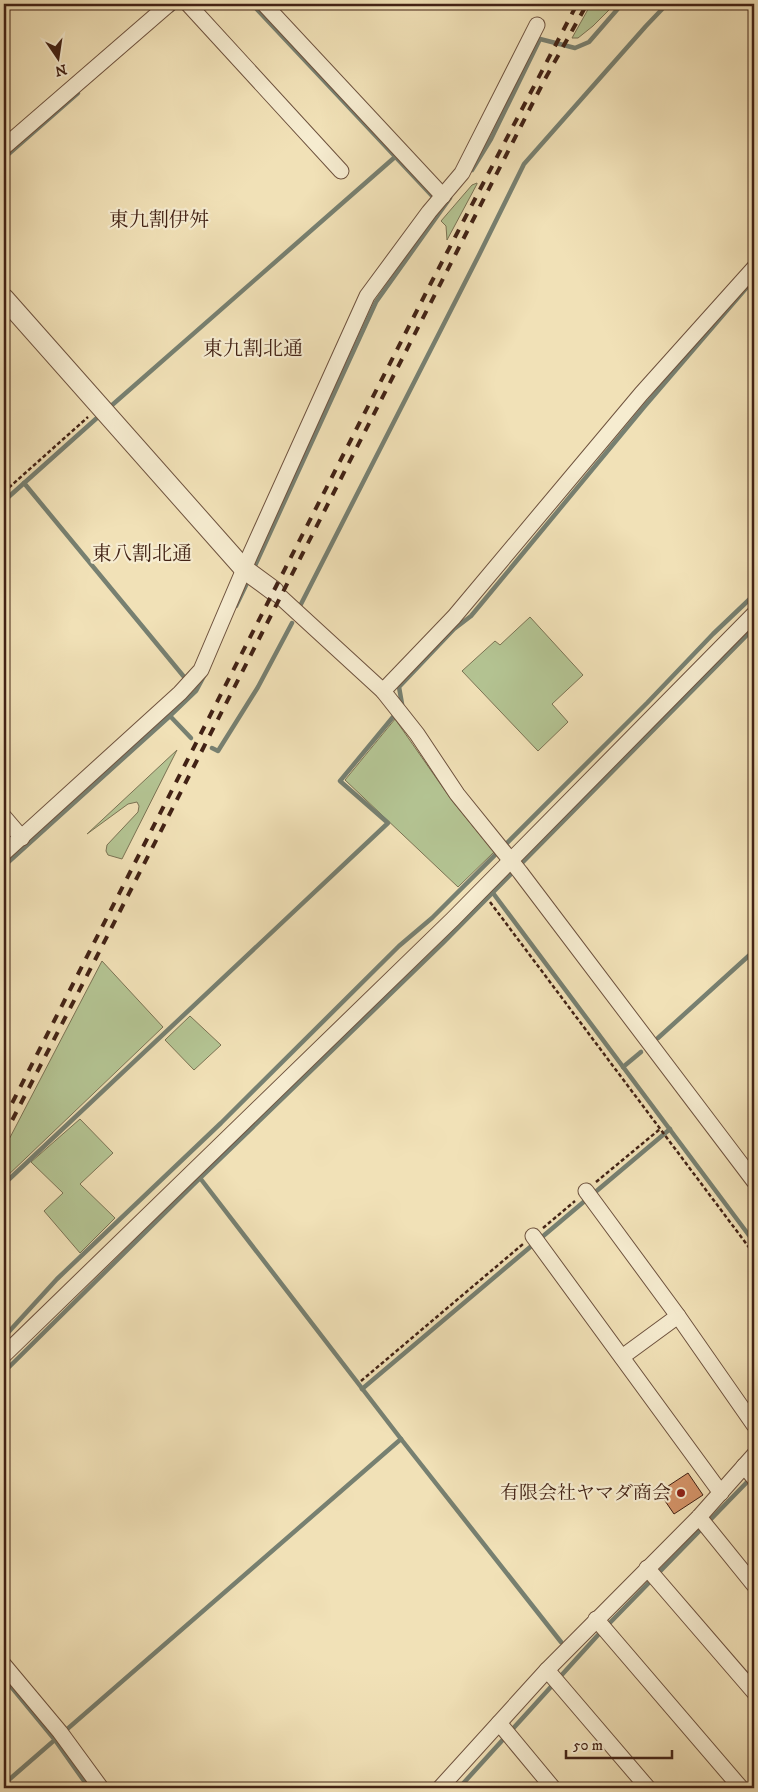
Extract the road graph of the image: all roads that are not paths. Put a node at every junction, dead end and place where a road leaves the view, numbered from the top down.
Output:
1 (169, 4) edge
2 (188, 4) edge
3 (264, 4) edge
4 (538, 25) dead end
5 (4, 147) edge
6 (340, 171) dead end
7 (439, 200) junction
8 (754, 268) edge
9 (4, 298) edge
10 (249, 573) junction
11 (277, 594) joint
12 (754, 614) edge
13 (383, 690) junction
14 (4, 817) edge
15 (22, 838) junction
16 (4, 853) edge
17 (510, 860) junction
18 (754, 1181) edge
19 (589, 1195) road end
20 (535, 1240) road end
21 (678, 1316) junction
22 (4, 1355) edge
23 (622, 1357) junction
24 (754, 1425) edge
25 (754, 1455) edge
26 (749, 1472) edge
27 (721, 1493) junction
28 (703, 1522) junction
29 (653, 1574) junction
30 (754, 1585) edge
31 (602, 1626) junction
32 (4, 1665) edge
33 (553, 1677) junction
34 (754, 1692) edge
35 (505, 1730) junction
36 (443, 1787) edge
37 (101, 1788) edge
38 (553, 1788) edge
39 (648, 1788) edge
40 (741, 1788) edge

1 - 5 street
2 - 6 street
3 - 7 street
4 - 7 street
7 - 10 street
8 - 13 street
9 - 10 street
10 - 11 street
10 - 15 street
11 - 13 street
12 - 17 street
13 - 17 street
14 - 15 street
15 - 16 street
17 - 18 street
17 - 22 street
19 - 21 street
20 - 23 street
21 - 23 street
21 - 24 street
23 - 27 street
25 - 26 street
26 - 27 street
27 - 28 street
28 - 29 street
28 - 30 street
29 - 31 street
29 - 34 street
31 - 33 street
31 - 40 street
32 - 37 street
33 - 35 street
33 - 39 street
35 - 36 street
35 - 38 street

